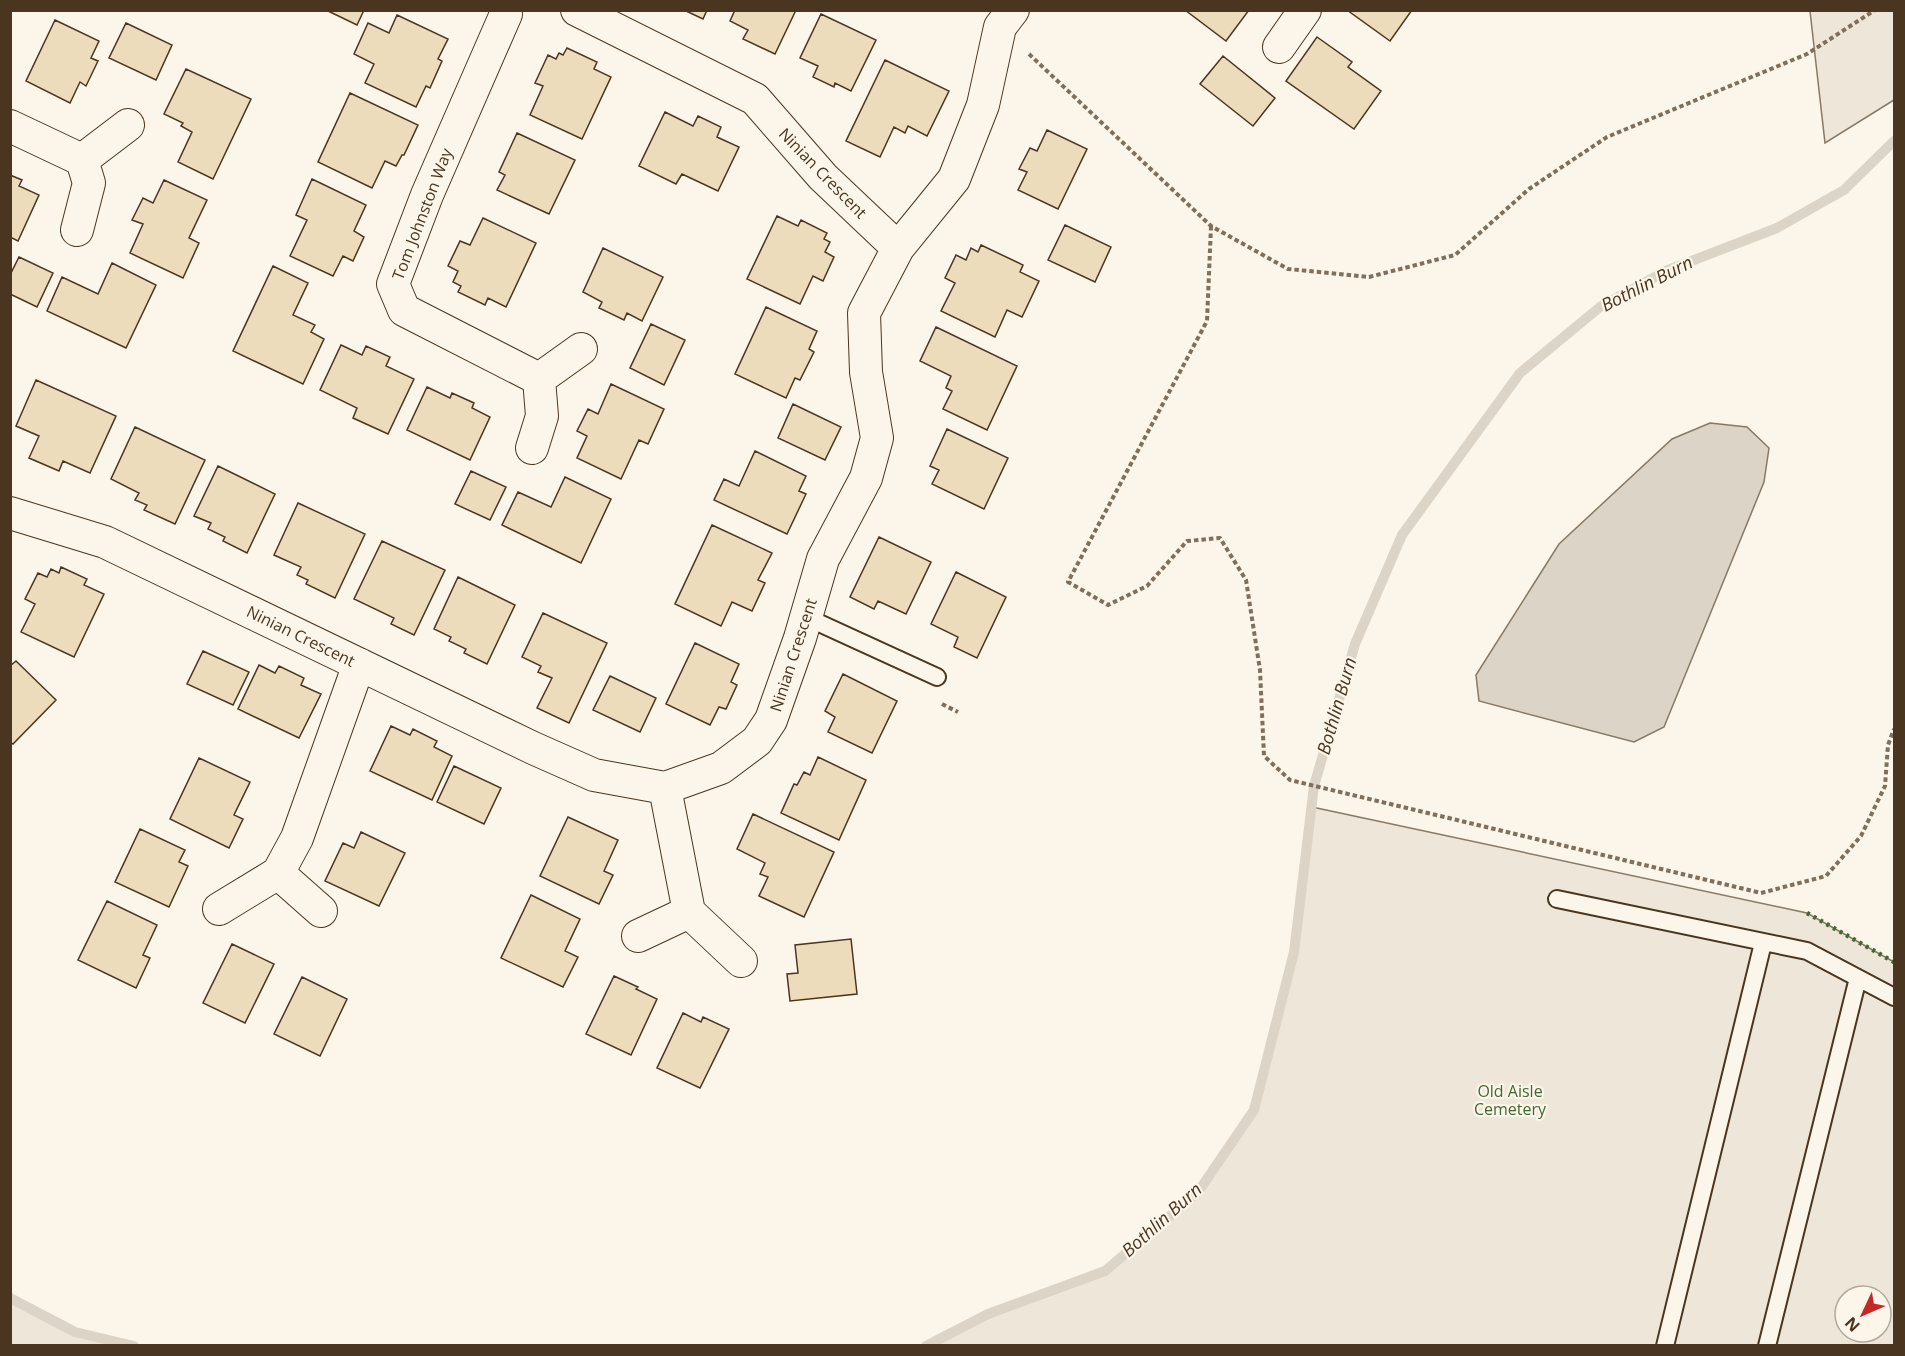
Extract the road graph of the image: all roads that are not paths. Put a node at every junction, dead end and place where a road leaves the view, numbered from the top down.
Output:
1 (577, 10) edge
2 (1305, 10) edge
3 (507, 12) edge
4 (1007, 19) edge
5 (1279, 47) dead end
6 (128, 125) dead end
7 (10, 126) edge
8 (82, 160) junction
9 (77, 230) dead end
10 (898, 248) junction
11 (581, 349) dead end
12 (539, 379) junction
13 (532, 448) dead end
14 (10, 513) edge
15 (806, 617) junction
16 (359, 664) junction
17 (937, 677) dead end
18 (665, 788) junction
19 (278, 873) junction
20 (1557, 899) dead end
21 (219, 909) dead end
22 (321, 911) dead end
23 (689, 912) junction
24 (638, 936) dead end
25 (1764, 943) junction
26 (741, 961) dead end
27 (1858, 978) junction
28 (1894, 997) edge
29 (1665, 1346) edge
30 (1767, 1346) edge

1 - 10 street, Ninian Crescent
2 - 5 street
3 - 12 street, Tom Johnston Way
4 - 10 street
6 - 8 street
7 - 8 street
8 - 9 street
10 - 15 street, Ninian Crescent
11 - 12 street
12 - 13 street
14 - 16 street, Ninian Crescent
15 - 17 lane
15 - 18 street, Ninian Crescent
16 - 18 street, Ninian Crescent
16 - 19 street
18 - 23 street
19 - 21 street
19 - 22 street
20 - 25 lane
23 - 24 street
23 - 26 street
25 - 27 lane
25 - 29 lane
27 - 28 lane
27 - 30 lane

